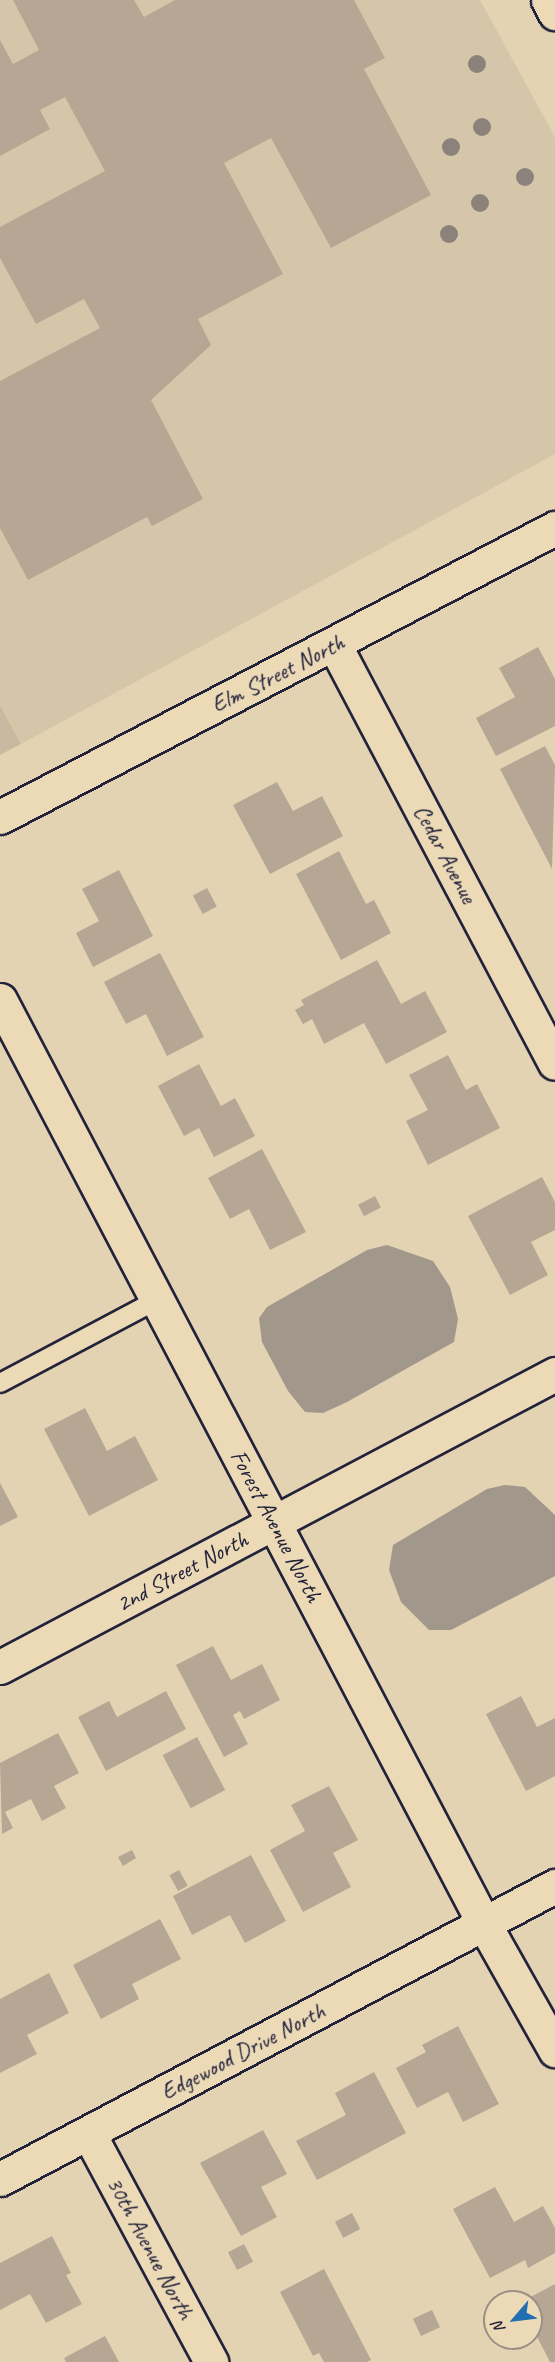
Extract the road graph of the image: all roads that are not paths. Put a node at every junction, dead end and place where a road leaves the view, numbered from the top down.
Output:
1 (548, 0) edge
2 (555, 13) edge
3 (555, 528) edge
4 (334, 646) junction
5 (0, 817) edge
6 (0, 1000) edge
7 (555, 1063) edge
8 (158, 1300) junction
9 (555, 1374) edge
10 (0, 1383) edge
11 (274, 1523) junction
12 (0, 1667) edge
13 (555, 1886) edge
14 (484, 1924) junction
15 (555, 2050) edge
16 (89, 2134) junction
17 (0, 2179) edge
18 (211, 2362) edge

1 - 2 street
3 - 4 street, Elm Street North
4 - 5 street, Elm Street North
4 - 7 street, Cedar Avenue
6 - 8 street, Forest Avenue North
8 - 10 lane
8 - 11 street, Forest Avenue North
9 - 11 street, 2nd Street North
11 - 12 street, 2nd Street North
11 - 14 street, Forest Avenue North
13 - 14 street, Edgewood Drive North
14 - 15 street, Forest Avenue North
14 - 16 street, Edgewood Drive North
16 - 17 street, Edgewood Drive North
16 - 18 street, 30th Avenue North

